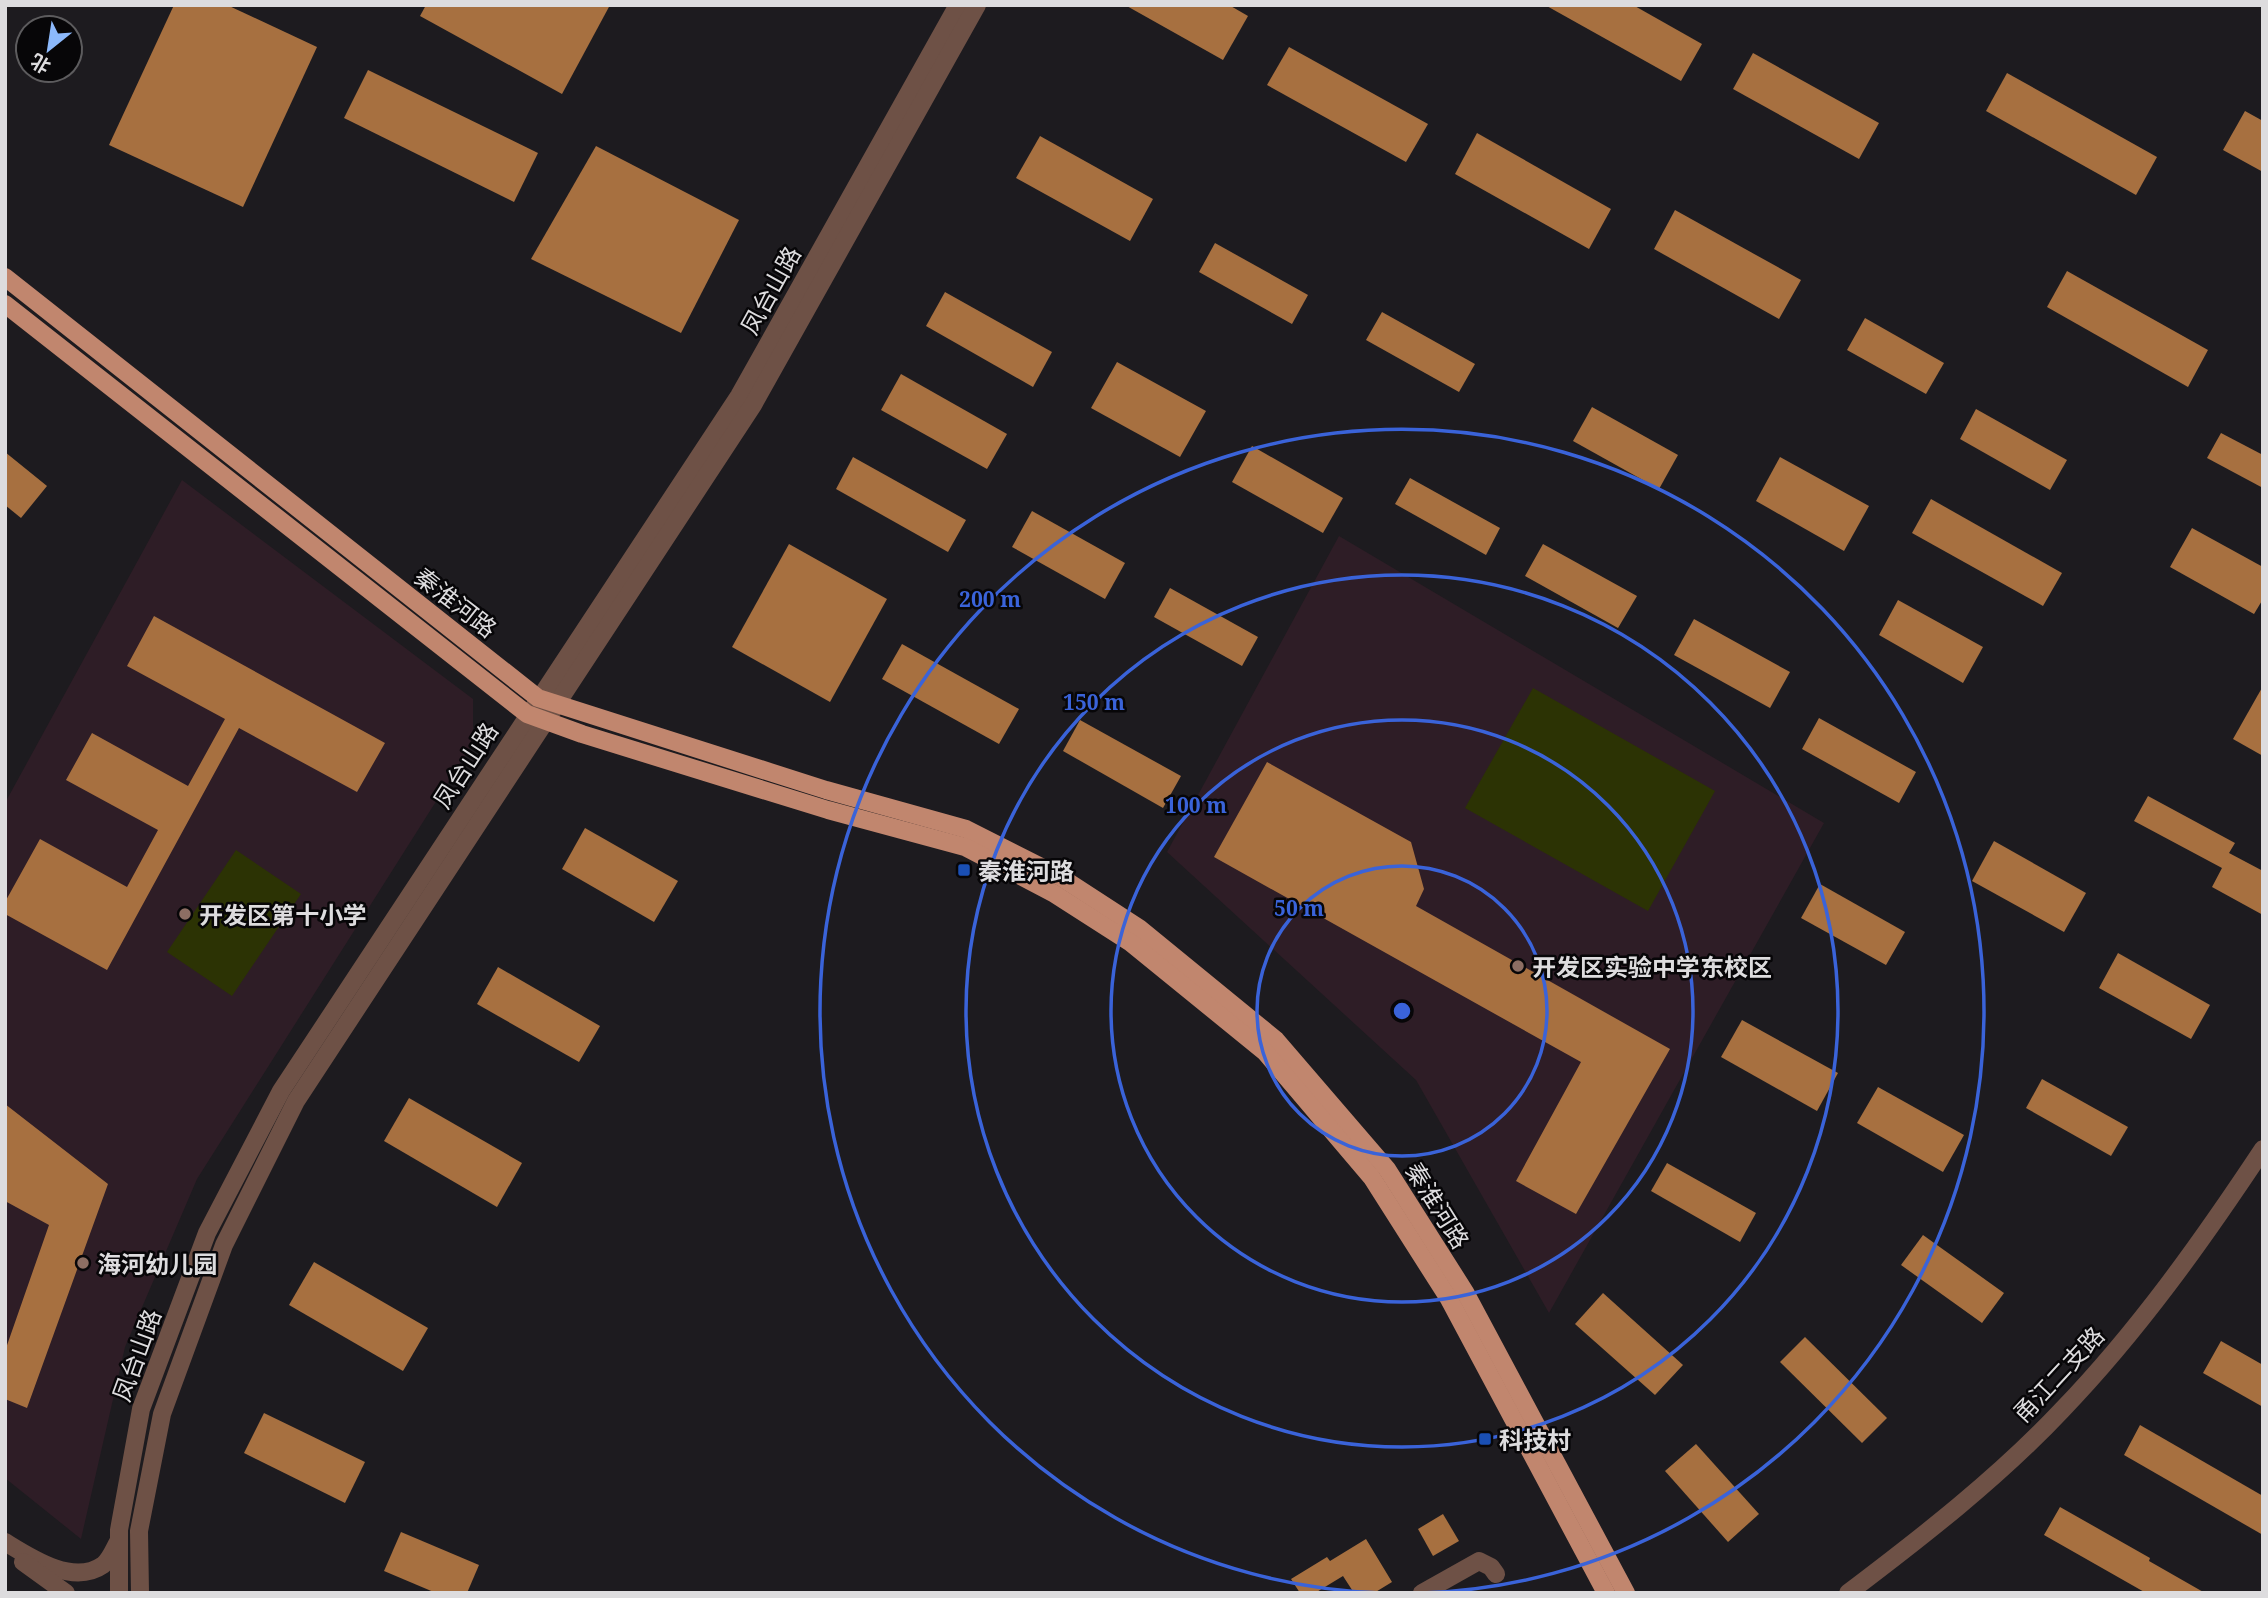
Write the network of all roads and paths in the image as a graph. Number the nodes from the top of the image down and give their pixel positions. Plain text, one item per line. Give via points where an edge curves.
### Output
1 (958, 5) edge
2 (976, 5) edge
3 (5, 278) edge
4 (5, 304) edge
5 (546, 701) junction
6 (535, 717) junction
7 (2263, 1149) edge
8 (5, 1542) edge
9 (118, 1542) junction
10 (5, 1548) edge
11 (1496, 1574) dead end
12 (66, 1593) edge
13 (119, 1593) edge
14 (140, 1593) edge
15 (1422, 1593) edge
16 (1606, 1593) edge
17 (1626, 1593) edge
18 (1848, 1593) edge

1 - 5 street, 凤台山路 via 739,396
2 - 5 street, 凤台山路 via 753,405
3 - 5 main road, 秦淮河路
4 - 6 main road, 秦淮河路
5 - 6 street, 凤台山路
5 - 17 main road, 秦淮河路 via 826,790 966,829 1059,876 1139,928 1276,1040 1387,1169 1465,1292
6 - 9 street, 凤台山路 via 281,1091 207,1233 141,1409
6 - 14 street, 凤台山路 via 296,1101 224,1245 162,1414 139,1531
6 - 16 main road, 秦淮河路 via 828,810 965,847 1054,893 1131,943 1265,1052 1372,1178 1449,1299
7 - 18 street, 甬江二支路 via 2188,1261 2063,1410 1930,1530
8 - 9 street via 63,1570 88,1572 105,1564
9 - 13 street, 凤台山路
10 - 12 street
11 - 15 street via 1479,1561

